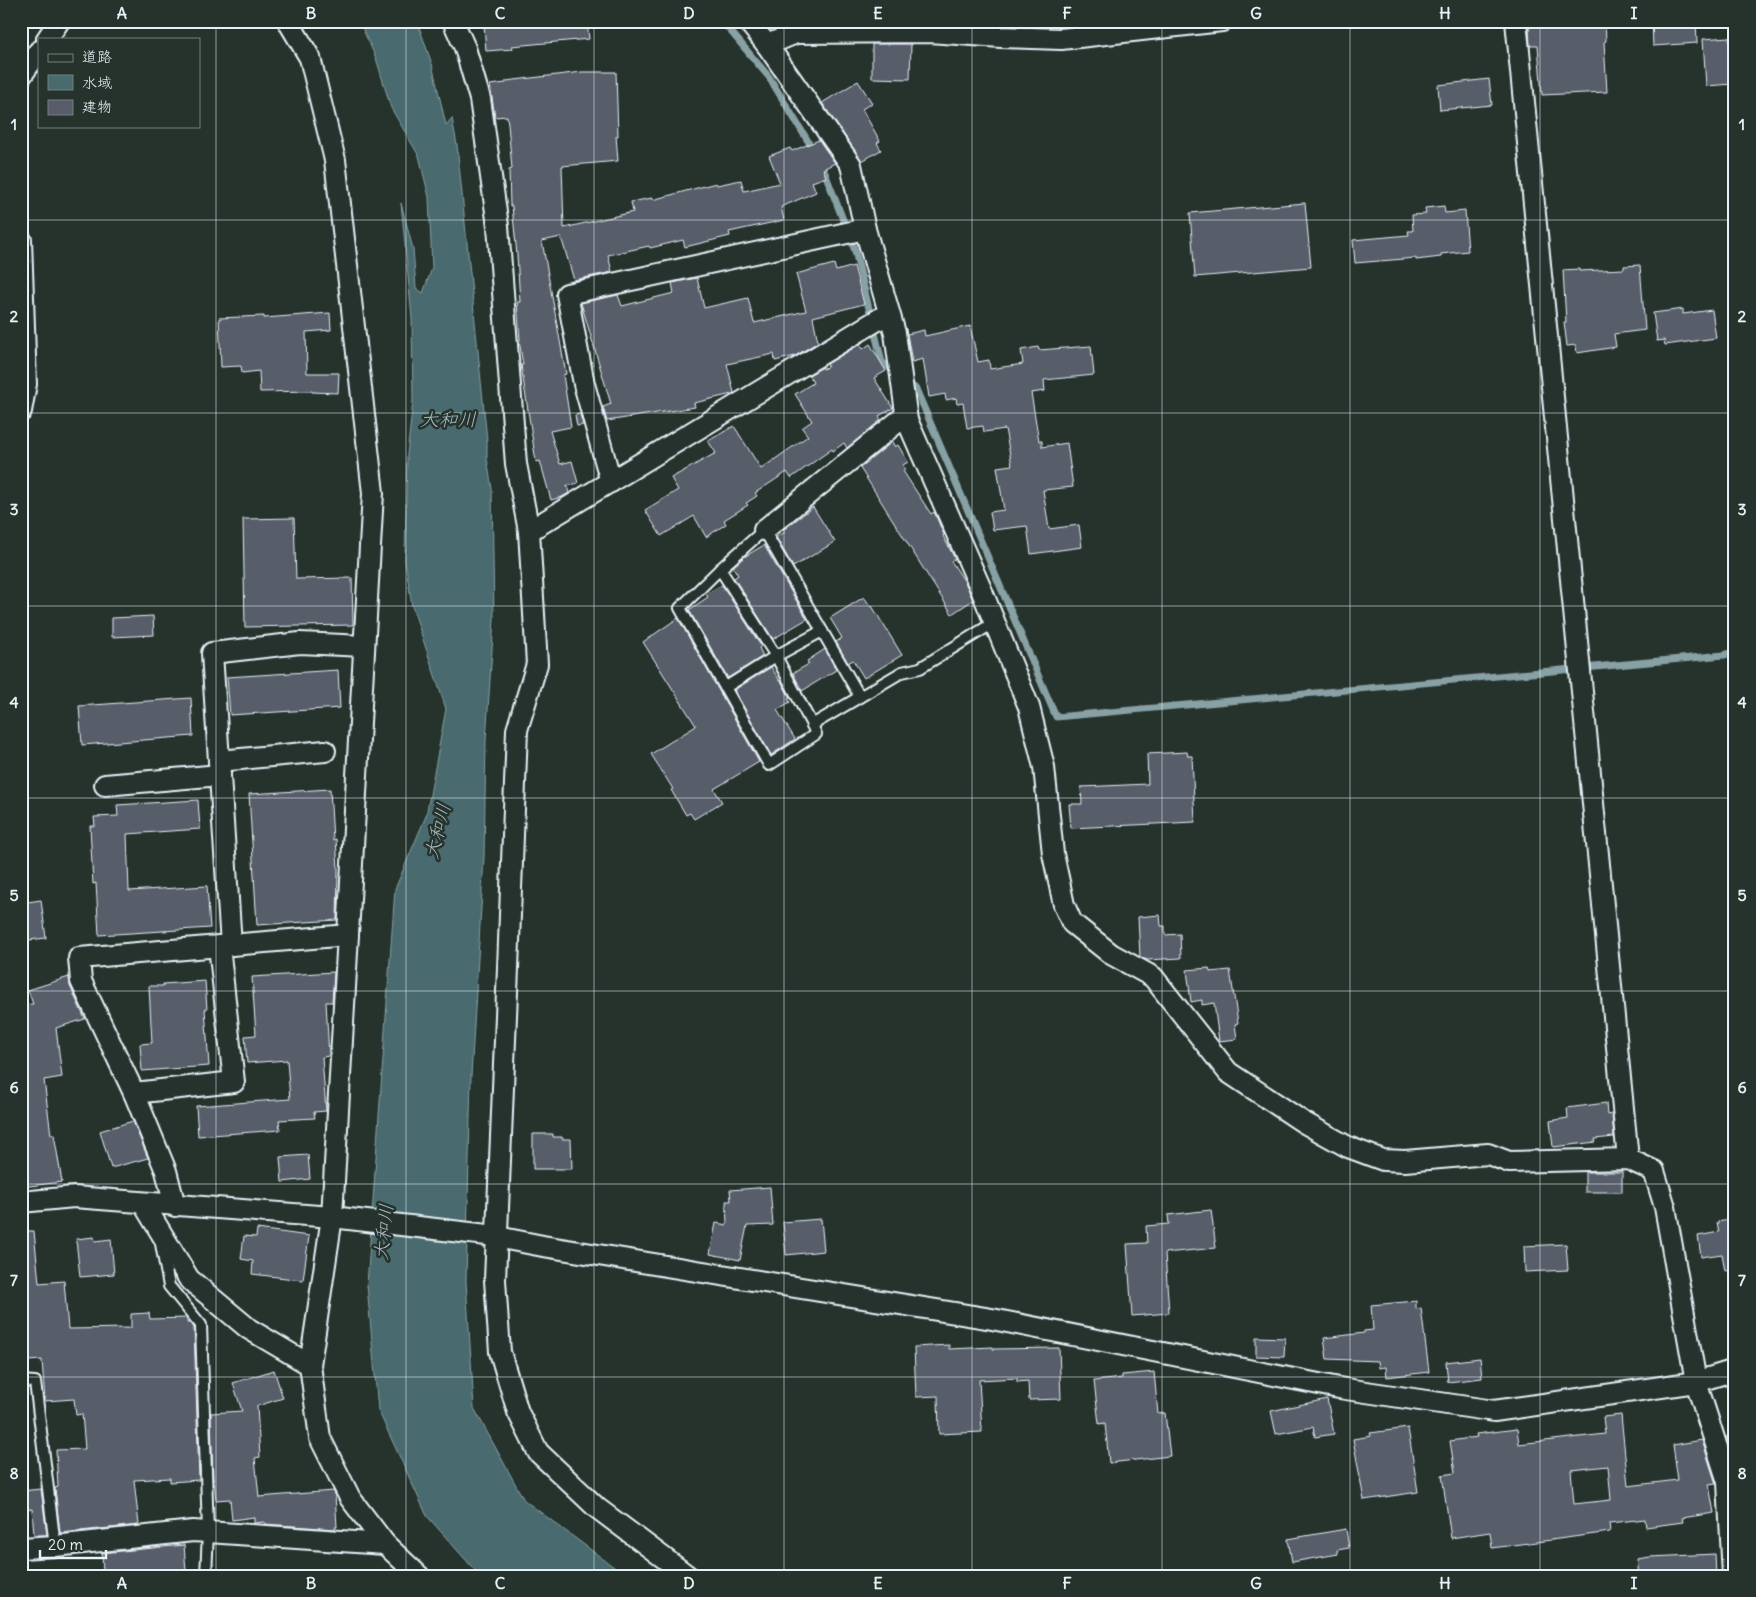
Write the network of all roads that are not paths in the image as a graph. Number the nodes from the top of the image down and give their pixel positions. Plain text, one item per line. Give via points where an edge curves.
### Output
1 (59, 21) edge
2 (288, 21) edge
3 (454, 21) edge
4 (748, 21) edge
5 (1222, 21) edge
6 (1516, 21) edge
7 (48, 38) edge
8 (767, 45) junction
9 (38, 52) edge
10 (21, 76) edge
11 (865, 229) junction
12 (21, 240) edge
13 (889, 312) junction
14 (21, 411) edge
15 (906, 415) junction
16 (611, 482) junction
17 (530, 530) junction
18 (764, 530) junction
19 (720, 569) junction
20 (995, 622) junction
21 (822, 631) junction
22 (364, 646) junction
23 (776, 656) junction
24 (726, 687) junction
25 (860, 697) junction
26 (812, 725) junction
27 (325, 750) dead end
28 (219, 768) junction
29 (105, 785) dead end
30 (348, 935) junction
31 (225, 945) junction
32 (134, 1093) junction
33 (1628, 1158) junction
34 (21, 1202) edge
35 (143, 1204) junction
36 (175, 1206) junction
37 (340, 1219) junction
38 (158, 1227) junction
39 (492, 1237) junction
40 (310, 1365) junction
41 (1735, 1370) edge
42 (21, 1381) edge
43 (1696, 1382) junction
44 (208, 1532) junction
45 (385, 1544) junction
46 (55, 1546) junction
47 (21, 1548) edge
48 (206, 1576) edge
49 (419, 1576) edge
50 (688, 1576) edge
51 (1733, 1576) edge

1 - 7 street
2 - 22 street via 310,58 335,160 373,492
3 - 17 street via 480,98 498,226 516,464
4 - 8 street
5 - 8 street via 1061,39 930,32 796,33
6 - 33 street
8 - 11 street via 851,165
9 - 10 street
11 - 13 street
11 - 16 street via 566,294 584,384
12 - 14 street via 26,384
13 - 15 street via 895,333
13 - 16 street
15 - 18 street
15 - 20 street
16 - 17 street
17 - 39 street via 537,664 517,730
18 - 19 lane
18 - 21 lane
19 - 23 lane
19 - 24 lane via 680,608
20 - 25 lane via 920,668 902,672
20 - 33 street via 1032,715 1044,767 1053,854 1064,905 1072,923 1111,954 1153,976 1228,1072 1303,1122 1348,1147 1383,1160 1488,1154 1509,1162
21 - 23 lane
21 - 25 lane
22 - 28 street via 300,643 212,652
22 - 30 street
23 - 24 lane
23 - 26 lane
24 - 26 lane via 769,765 816,734
25 - 26 lane
27 - 28 street
28 - 29 street
28 - 31 street
30 - 31 street
30 - 37 street
31 - 32 street via 234,1082
31 - 32 street via 79,958 81,981
32 - 36 street via 166,1171
33 - 43 street via 1654,1171 1665,1207
34 - 35 street via 74,1197
35 - 36 street
35 - 38 street
36 - 37 street
37 - 39 street
37 - 40 street
38 - 40 street via 189,1279 249,1329
38 - 44 lane via 169,1286 201,1326
39 - 43 street via 992,1320 1339,1388 1494,1411
39 - 50 street via 500,1352 518,1412 538,1452 597,1508
40 - 45 street via 320,1438 350,1498
41 - 43 street
42 - 46 lane via 35,1382
43 - 51 street via 1728,1482
44 - 45 street
44 - 46 street
44 - 48 lane
45 - 49 street
46 - 47 street

